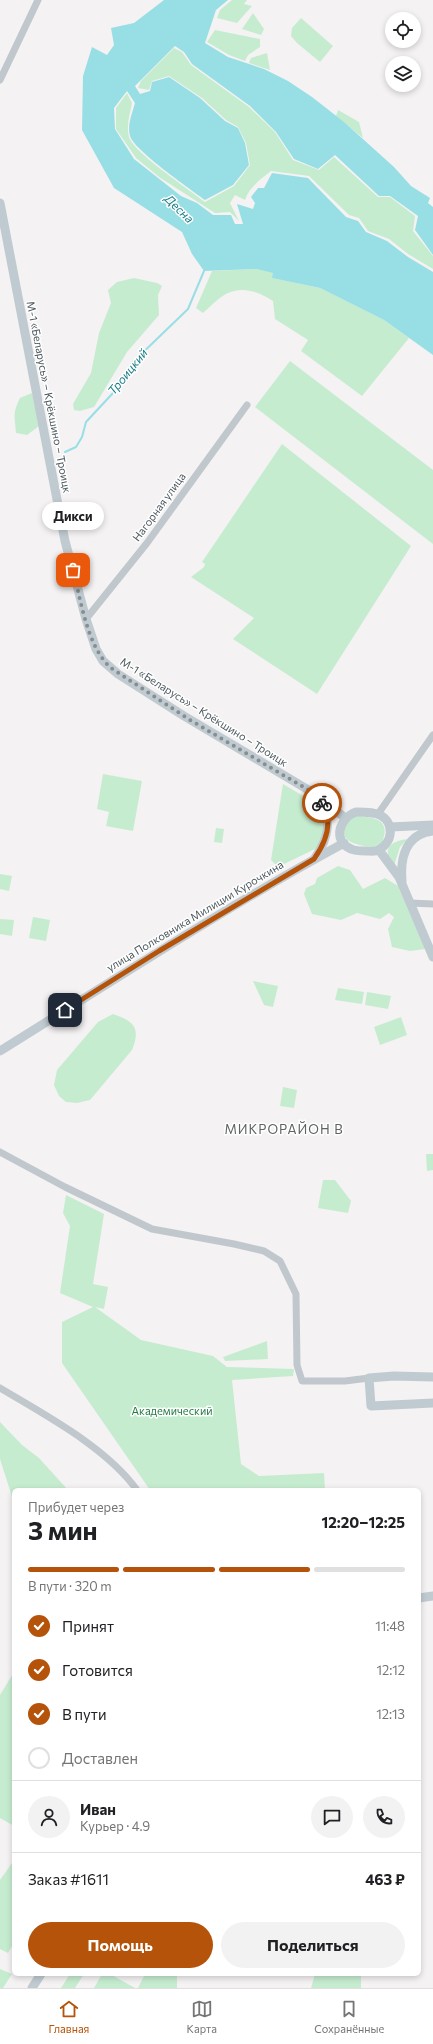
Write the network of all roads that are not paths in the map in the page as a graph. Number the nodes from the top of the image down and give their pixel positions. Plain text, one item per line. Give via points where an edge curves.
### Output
1 (38, 0) edge
2 (0, 80) edge
3 (0, 203) edge
4 (247, 405) dead end
5 (86, 619) junction
6 (433, 735) edge
7 (317, 795) junction
8 (378, 814) junction
9 (345, 818) junction
10 (433, 825) edge
11 (390, 827) junction
12 (433, 831) edge
13 (344, 844) junction
14 (379, 850) junction
15 (314, 859) junction
16 (403, 888) junction
17 (410, 903) junction
18 (433, 904) edge
19 (433, 957) edge
20 (0, 1051) edge
21 (0, 1152) edge
22 (433, 1377) edge
23 (369, 1378) junction
24 (0, 1388) edge
25 (433, 1403) edge
26 (136, 1488) edge
27 (433, 1596) edge
28 (421, 1598) edge
29 (40, 1976) edge
30 (32, 1988) edge

1 - 2 street
3 - 5 main road, М-1 «Беларусь» – Крёкшино – Троицк via 65,541
4 - 5 street, Нагорная улица via 147,542
5 - 7 main road, М-1 «Беларусь» – Крёкшино – Троицк via 96,649 103,661 114,671 190,720
6 - 8 street
7 - 9 main road, М-1 «Беларусь» – Крёкшино – Троицк
7 - 15 main road via 326,809 328,827 326,837
8 - 9 main road via 356,812
8 - 11 main road
9 - 13 main road via 340,824 339,834
10 - 11 main road
11 - 14 main road via 390,838
12 - 16 main road via 415,837 404,853 401,868
13 - 14 main road via 354,850
13 - 15 main road, улица Полковника Милиции Курочкина
14 - 16 main road via 399,877
15 - 20 main road, улица Полковника Милиции Курочкина via 159,951
16 - 17 main road
17 - 18 street
17 - 19 main road
21 - 23 street via 152,1229 264,1251 280,1261 296,1294 297,1365 302,1381
22 - 23 main road
23 - 25 main road via 371,1406
24 - 26 street via 67,1428 125,1473
27 - 28 main road
29 - 30 main road

